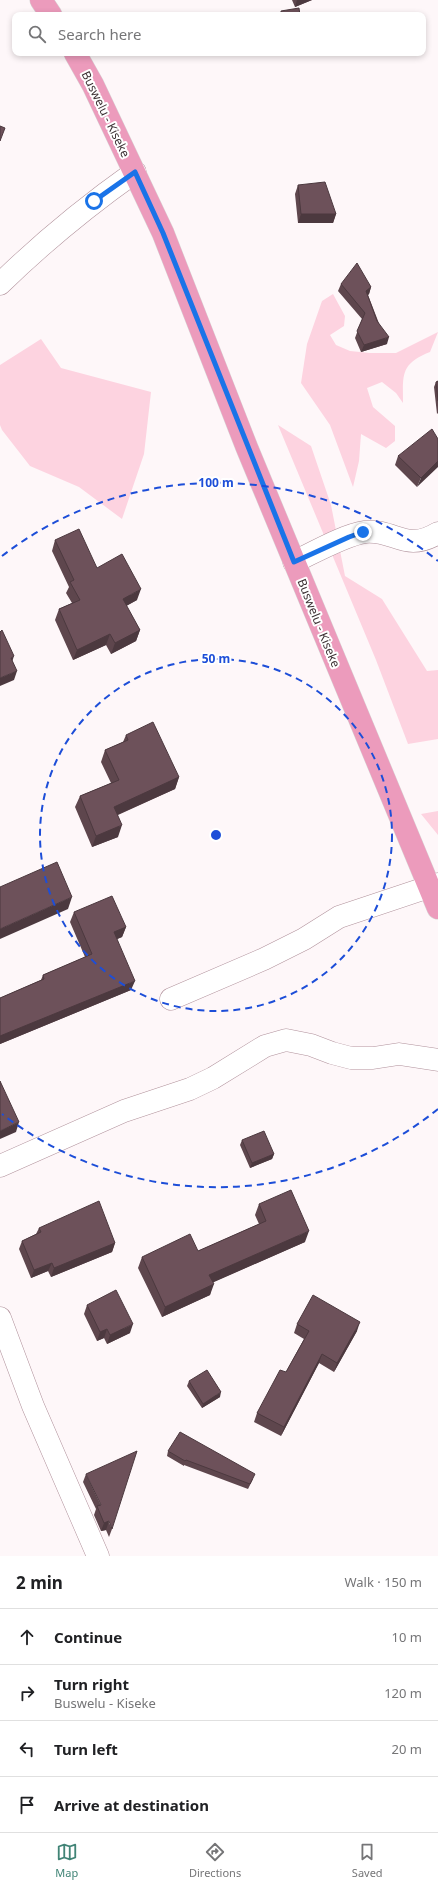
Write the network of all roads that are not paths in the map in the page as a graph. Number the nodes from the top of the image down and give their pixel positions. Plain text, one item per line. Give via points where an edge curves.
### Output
1 (41, 0) edge
2 (49, 12) edge
3 (77, 56) edge
4 (135, 172) junction
5 (0, 284) edge
6 (438, 533) edge
7 (294, 562) junction
8 (433, 886) edge
9 (438, 908) edge
10 (171, 999) dead end
11 (438, 1060) edge
12 (0, 1166) edge
13 (0, 1318) edge
14 (98, 1556) edge

1 - 2 main road
3 - 4 main road, Buswelu - Kiseke
4 - 5 street via 89,205
4 - 7 main road, Buswelu - Kiseke via 163,233
6 - 7 street via 416,542 403,541 374,532 363,532
7 - 8 main road, Buswelu - Kiseke
8 - 9 main road, Buswelu - Kiseke
8 - 10 street via 339,917 264,960
11 - 12 street via 399,1054 351,1058 286,1040 265,1046 190,1089 124,1111
13 - 14 street via 33,1406

